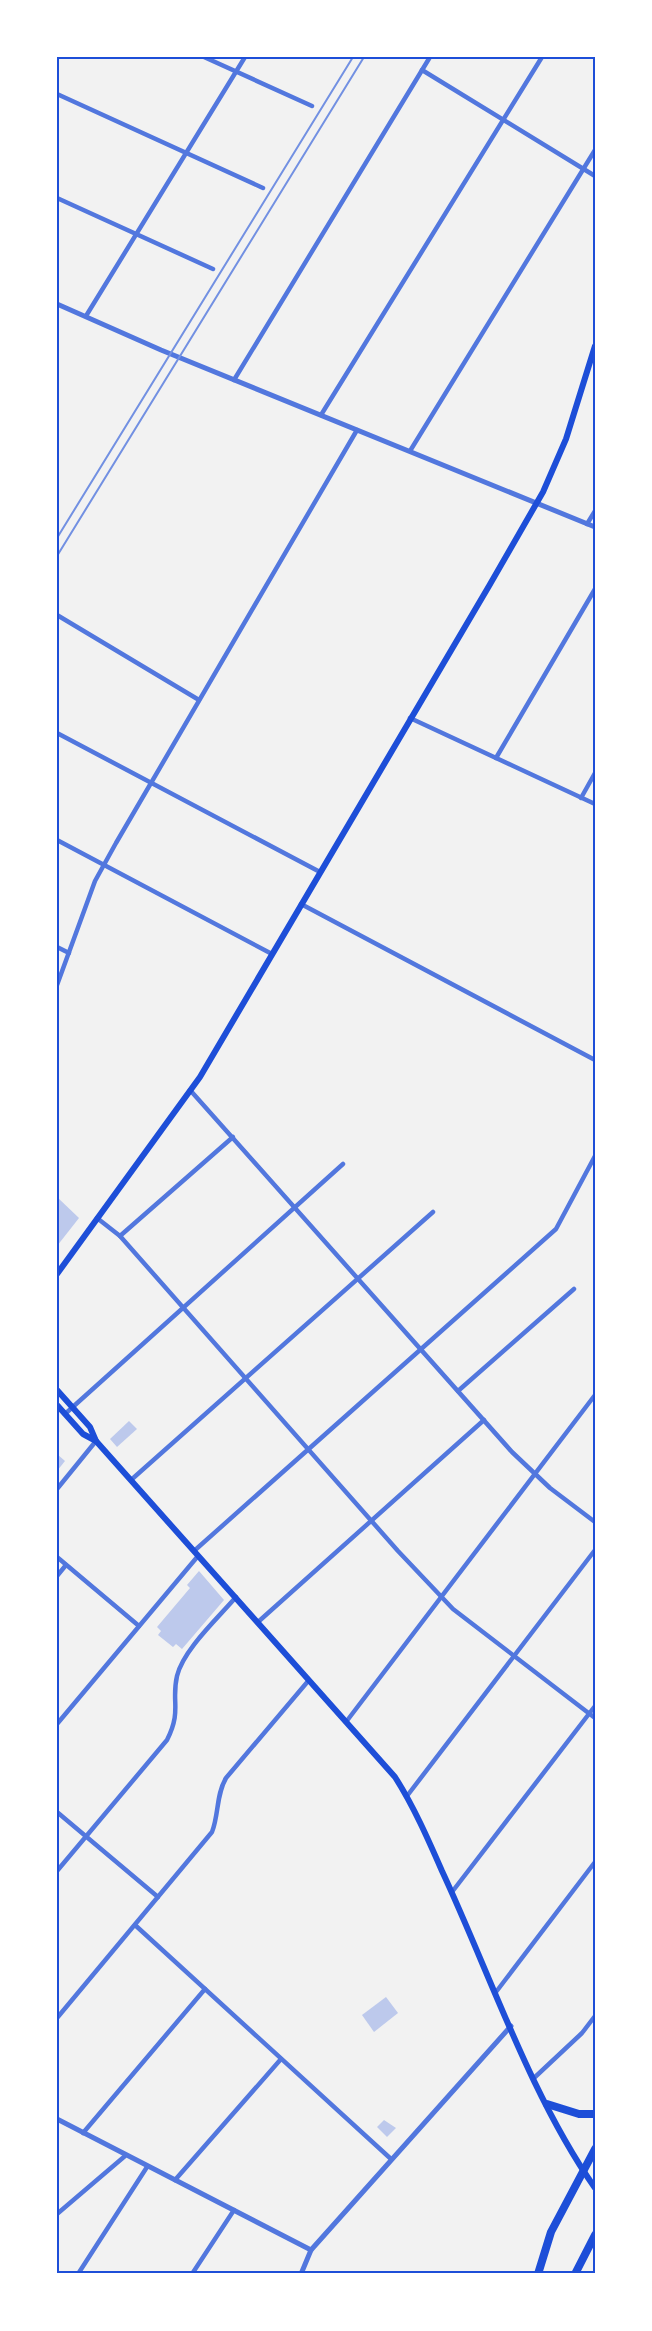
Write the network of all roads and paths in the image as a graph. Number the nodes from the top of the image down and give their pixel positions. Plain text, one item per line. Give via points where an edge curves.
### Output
1 (204, 57) edge
2 (245, 57) edge
3 (430, 57) edge
4 (542, 57) edge
5 (422, 70) junction
6 (236, 72) junction
7 (57, 94) edge
8 (312, 106) dead end
9 (503, 120) junction
10 (595, 150) edge
11 (186, 153) junction
12 (584, 169) junction
13 (595, 176) edge
14 (263, 188) dead end
15 (57, 198) edge
16 (136, 234) junction
17 (213, 269) dead end
18 (57, 304) edge
19 (86, 316) junction
20 (595, 346) edge
21 (234, 380) junction
22 (321, 415) junction
23 (357, 430) junction
24 (410, 451) junction
25 (535, 503) junction
26 (595, 511) edge
27 (587, 524) junction
28 (595, 527) edge
29 (595, 589) edge
30 (57, 615) edge
31 (199, 700) junction
32 (410, 718) junction
33 (57, 733) edge
34 (496, 758) junction
35 (595, 773) edge
36 (151, 783) junction
37 (581, 798) junction
38 (595, 804) edge
39 (57, 840) edge
40 (105, 865) junction
41 (320, 872) junction
42 (301, 904) junction
43 (57, 947) edge
44 (69, 953) junction
45 (272, 954) junction
46 (57, 985) edge
47 (595, 1060) edge
48 (190, 1090) junction
49 (233, 1137) junction
50 (595, 1155) edge
51 (342, 1164) dead end
52 (295, 1208) junction
53 (433, 1212) dead end
54 (97, 1218) junction
55 (120, 1236) junction
56 (57, 1274) edge
57 (358, 1278) junction
58 (574, 1289) dead end
59 (183, 1309) junction
60 (421, 1349) junction
61 (245, 1379) junction
62 (57, 1389) edge
63 (458, 1391) junction
64 (595, 1395) edge
65 (57, 1405) edge
66 (73, 1407) junction
67 (65, 1414) junction
68 (484, 1420) junction
69 (96, 1442) junction
70 (308, 1450) junction
71 (535, 1473) junction
72 (131, 1480) junction
73 (57, 1489) edge
74 (371, 1521) junction
75 (595, 1522) edge
76 (595, 1550) edge
77 (196, 1553) junction
78 (57, 1557) edge
79 (66, 1565) junction
80 (57, 1576) edge
81 (441, 1596) junction
82 (236, 1598) junction
83 (258, 1622) junction
84 (139, 1626) junction
85 (514, 1656) junction
86 (309, 1680) junction
87 (595, 1706) edge
88 (590, 1713) junction
89 (595, 1718) edge
90 (346, 1722) junction
91 (57, 1724) edge
92 (407, 1796) junction
93 (57, 1812) edge
94 (86, 1836) junction
95 (595, 1862) edge
96 (57, 1871) edge
97 (452, 1892) junction
98 (158, 1897) junction
99 (135, 1925) junction
100 (205, 1989) junction
101 (496, 1992) junction
102 (595, 2016) edge
103 (57, 2018) edge
104 (511, 2026) junction
105 (281, 2059) junction
106 (534, 2078) junction
107 (547, 2104) junction
108 (595, 2114) edge
109 (57, 2120) edge
110 (83, 2133) junction
111 (595, 2149) edge
112 (125, 2156) junction
113 (391, 2159) junction
114 (147, 2167) junction
115 (583, 2171) junction
116 (175, 2180) junction
117 (594, 2187) edge
118 (234, 2210) junction
119 (57, 2214) edge
120 (595, 2235) edge
121 (311, 2250) junction
122 (78, 2274) edge
123 (192, 2274) edge
124 (301, 2274) edge
125 (538, 2274) edge
126 (575, 2274) edge

1 - 6 street
2 - 6 street
3 - 5 street
4 - 9 street
5 - 9 street
5 - 21 street
6 - 8 street
6 - 11 street
7 - 11 street
9 - 12 street
9 - 22 street
10 - 12 street
11 - 14 street
11 - 16 street
12 - 13 street
12 - 24 street
15 - 16 street
16 - 17 street
16 - 19 street
18 - 19 street
19 - 21 street
20 - 25 main road via 566,439
21 - 22 street
22 - 23 street
23 - 24 street
23 - 31 street
24 - 25 street
25 - 27 street
25 - 32 main road
26 - 27 street
27 - 28 street
29 - 34 street
30 - 31 street
31 - 36 street
32 - 34 street
32 - 41 main road
33 - 36 street
34 - 37 street
35 - 37 street
36 - 40 street
36 - 41 street
37 - 38 street
39 - 40 street
40 - 44 street
40 - 45 street
41 - 42 main road
42 - 45 main road
42 - 47 street
43 - 44 street
44 - 46 street
45 - 48 main road
48 - 49 street
48 - 54 main road
49 - 52 street
49 - 55 street
50 - 60 street via 556,1228
51 - 52 street
52 - 57 street
52 - 59 street
53 - 57 street
54 - 55 street
54 - 56 main road
55 - 59 street
57 - 60 street
57 - 61 street
58 - 63 street
59 - 61 street
59 - 66 street
60 - 63 street
60 - 70 street
61 - 70 street
61 - 72 street
62 - 66 main road
63 - 68 street
64 - 71 street
65 - 67 main road
66 - 67 street
66 - 69 main road via 90,1427
67 - 69 main road
68 - 71 street
68 - 74 street
69 - 72 main road
69 - 73 street
70 - 74 street
70 - 77 street
71 - 75 street
71 - 81 street
72 - 77 main road
74 - 81 street
74 - 83 street
76 - 85 street
77 - 82 main road
77 - 84 street
78 - 79 street
79 - 80 street
79 - 84 street
81 - 85 street
81 - 90 street
82 - 83 main road
82 - 94 street via 182,1663 176,1683 177,1715 167,1740
83 - 86 main road
84 - 91 street
85 - 88 street
85 - 92 street
86 - 90 main road
86 - 98 street via 226,1778 219,1794 213,1832
87 - 88 street
88 - 89 street
88 - 97 street
90 - 92 main road
92 - 97 main road
93 - 94 street
94 - 96 street
94 - 98 street
95 - 101 street
97 - 101 main road
98 - 99 street
99 - 100 street
99 - 103 street
100 - 105 street
100 - 110 street
101 - 104 main road
102 - 106 street
104 - 106 main road
104 - 113 street
105 - 113 street
105 - 116 street
106 - 107 main road
107 - 108 highway via 579,2114
107 - 115 main road
109 - 110 street
110 - 112 street
111 - 115 highway
112 - 114 street
112 - 119 street
113 - 121 street
114 - 116 street
114 - 122 street
115 - 117 main road
115 - 125 highway via 548,2240
116 - 118 street
118 - 121 street
118 - 123 street
120 - 126 highway
121 - 124 street

